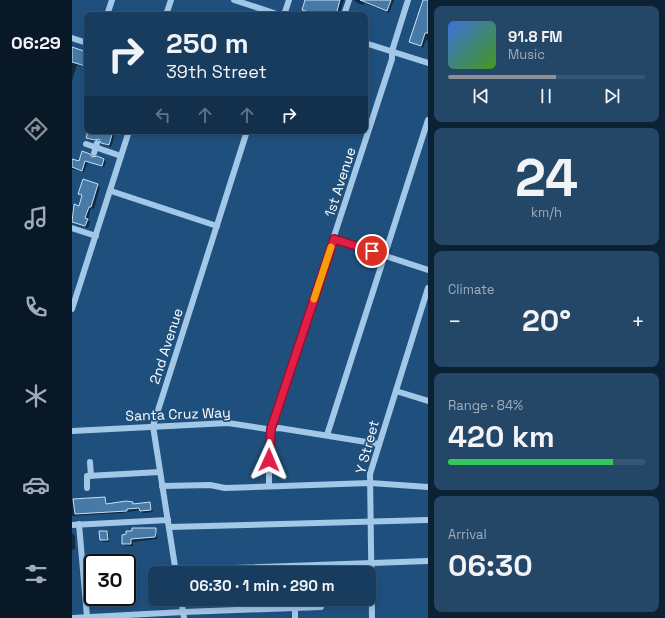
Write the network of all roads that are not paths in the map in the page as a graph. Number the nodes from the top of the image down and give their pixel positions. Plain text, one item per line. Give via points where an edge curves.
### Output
1 (112, 0) edge
2 (171, 0) edge
3 (234, 0) edge
4 (289, 0) edge
5 (348, 0) edge
6 (408, 0) edge
7 (108, 12) edge
8 (167, 12) edge
9 (271, 12) edge
10 (285, 12) edge
11 (345, 12) edge
12 (72, 38) edge
13 (84, 42) edge
14 (368, 43) edge
15 (392, 51) junction
16 (428, 63) edge
17 (428, 120) edge
18 (368, 133) edge
19 (128, 134) edge
20 (246, 134) edge
21 (368, 134) edge
22 (86, 144) dead end
23 (121, 156) junction
24 (111, 190) junction
25 (216, 226) junction
26 (72, 228) edge
27 (96, 236) junction
28 (334, 239) junction
29 (385, 255) junction
30 (428, 270) edge
31 (428, 288) edge
32 (72, 309) edge
33 (396, 390) junction
34 (428, 400) edge
35 (153, 426) junction
36 (271, 429) junction
37 (72, 431) edge
38 (327, 435) junction
39 (379, 444) junction
40 (90, 462) dead end
41 (160, 472) junction
42 (91, 476) junction
43 (370, 483) junction
44 (162, 486) junction
45 (269, 486) junction
46 (428, 487) edge
47 (87, 488) dead end
48 (168, 520) junction
49 (428, 520) edge
50 (370, 522) junction
51 (79, 524) junction
52 (72, 525) edge
53 (169, 527) junction
54 (428, 561) edge
55 (371, 563) junction
56 (175, 566) edge
57 (298, 566) edge
58 (321, 607) dead end
59 (295, 608) junction
60 (183, 615) edge
61 (87, 617) junction
62 (72, 618) edge
63 (295, 618) edge
64 (372, 618) edge

1 - 7 street
2 - 8 street
3 - 9 street
4 - 10 street
5 - 11 street
6 - 15 street, 1st Avenue
12 - 13 street
14 - 15 street
15 - 16 street
15 - 18 street, 1st Avenue via 392,59
17 - 29 street
19 - 23 street
20 - 25 street, 2nd Avenue
21 - 28 street, 1st Avenue
22 - 23 street
23 - 24 street
24 - 25 street
24 - 27 street
25 - 35 street, 2nd Avenue
26 - 27 street
27 - 32 street
28 - 29 street
28 - 36 street, 1st Avenue
29 - 30 street
29 - 38 street
31 - 33 street, Y Street
33 - 34 street
33 - 39 street, Y Street
35 - 36 street, Santa Cruz Way via 228,423
35 - 37 street, Santa Cruz Way
35 - 41 street, 2nd Avenue
36 - 38 street, Santa Cruz Way
36 - 45 street, 1st Avenue
38 - 39 street, Santa Cruz Way
39 - 43 street, Y Street via 372,464
40 - 42 street
41 - 42 street
41 - 44 street, 2nd Avenue
42 - 47 street via 86,476
43 - 45 street
43 - 46 street
43 - 50 street, Y Street
44 - 45 street
44 - 48 street, 2nd Avenue
48 - 51 street
48 - 53 street, 2nd Avenue
49 - 50 street
50 - 53 street
50 - 55 street, Y Street
51 - 52 street
51 - 61 street
53 - 56 street, 2nd Avenue
54 - 55 street
55 - 57 street
55 - 64 street, Y Street
58 - 59 street
59 - 60 street
59 - 63 street
60 - 61 street
61 - 62 street

